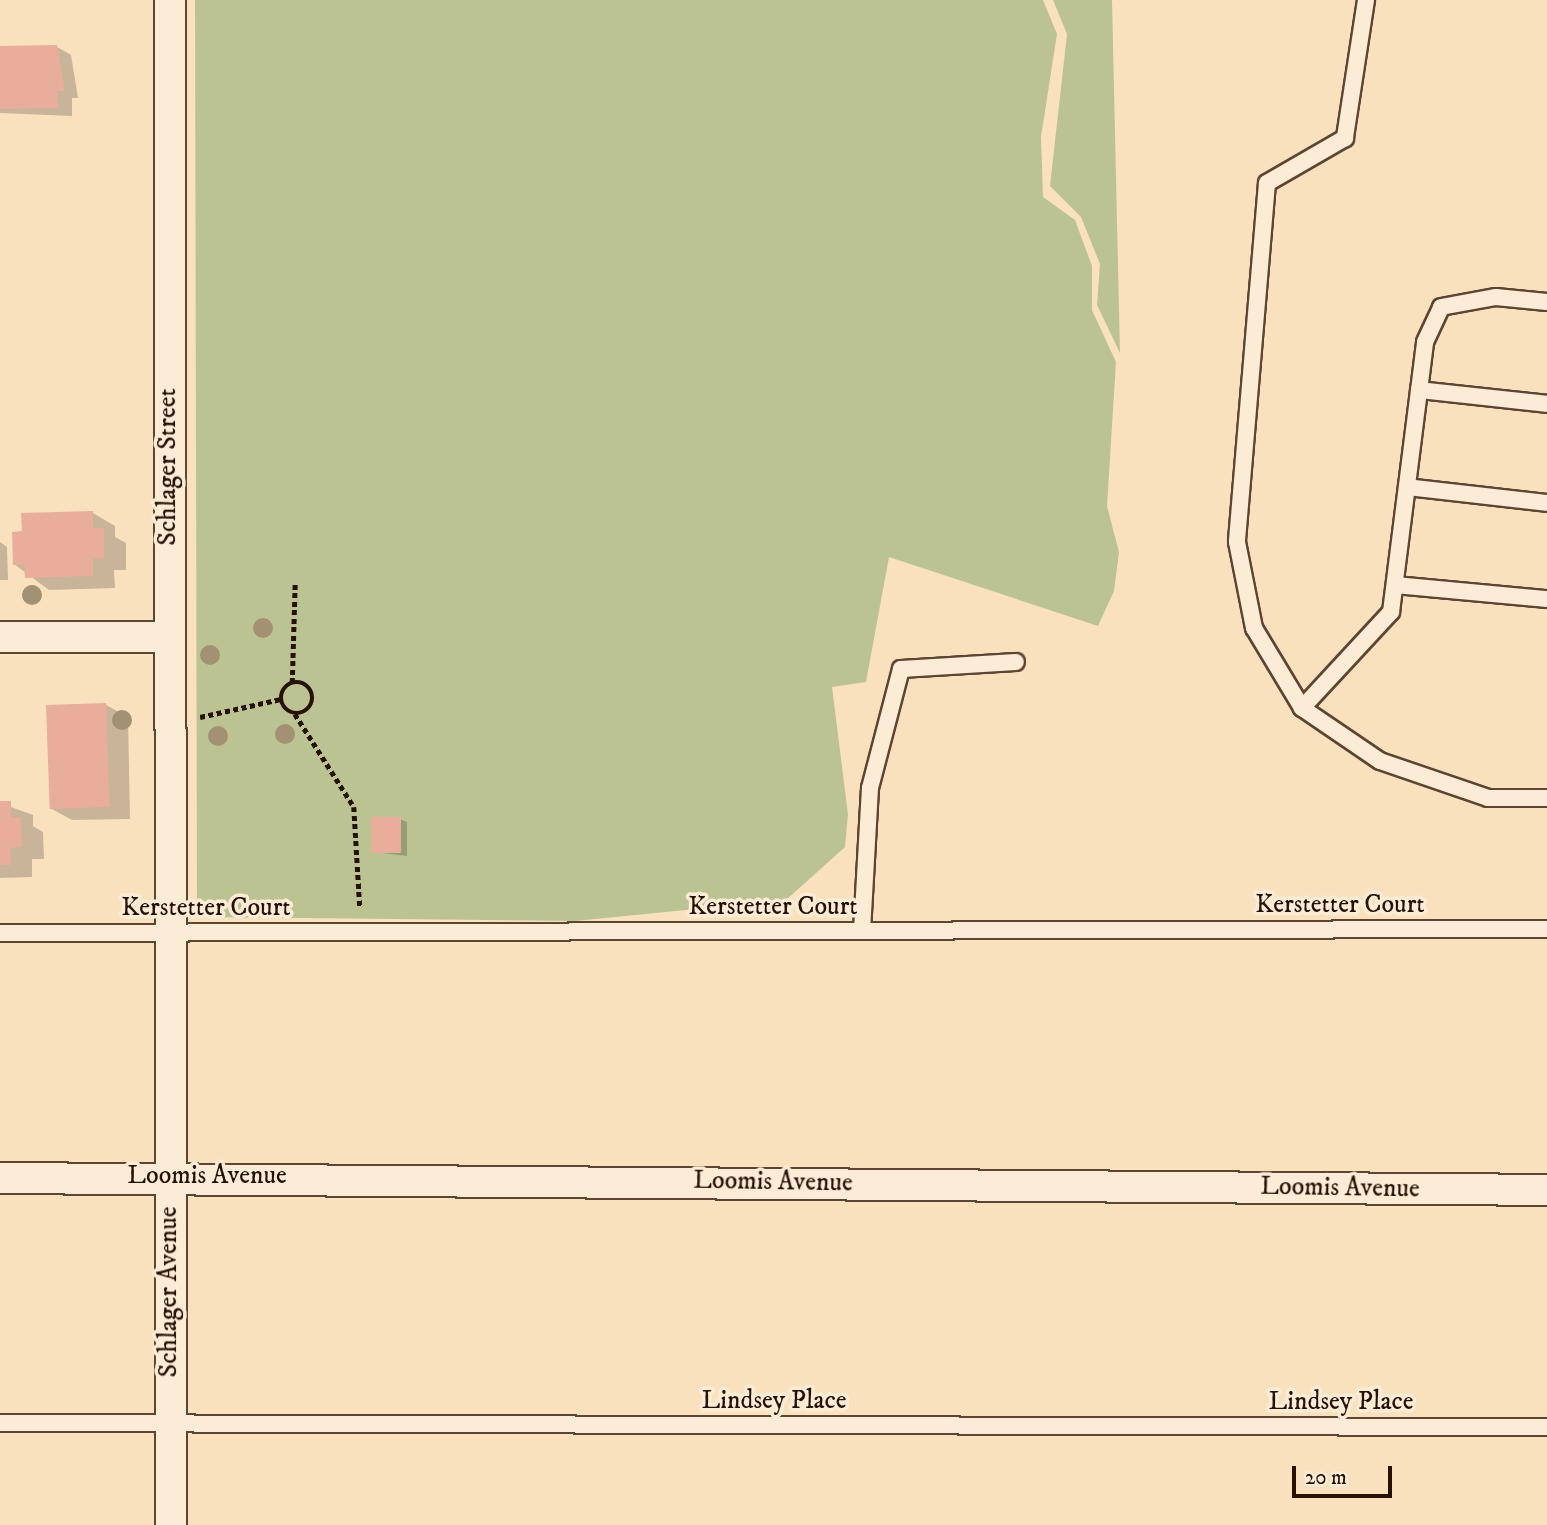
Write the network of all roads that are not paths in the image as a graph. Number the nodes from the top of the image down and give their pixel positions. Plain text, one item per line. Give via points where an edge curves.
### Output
1 (170, 0) edge
2 (1366, 0) edge
3 (1547, 302) edge
4 (1419, 390) junction
5 (1547, 404) edge
6 (1406, 487) junction
7 (1547, 503) edge
8 (1395, 585) junction
9 (1547, 599) edge
10 (0, 637) edge
11 (167, 637) junction
12 (1016, 662) dead end
13 (1302, 708) junction
14 (1547, 798) edge
15 (1547, 929) edge
16 (862, 931) junction
17 (0, 933) edge
18 (170, 933) junction
19 (170, 1175) junction
20 (0, 1178) edge
21 (1547, 1190) edge
22 (169, 1422) junction
23 (0, 1423) edge
24 (1547, 1427) edge
25 (171, 1525) edge

1 - 11 street, Schlager Street
2 - 13 lane via 1345,138 1267,183 1237,542 1254,628
3 - 4 lane via 1496,297 1441,307 1425,342
4 - 5 lane
4 - 6 lane
6 - 7 lane
6 - 8 lane
8 - 9 lane
8 - 13 lane via 1391,612
10 - 11 street
11 - 18 street, Schlager Street
12 - 16 lane via 901,669 870,788
13 - 14 lane via 1380,761 1488,798
15 - 16 lane, Kerstetter Court
16 - 18 lane, Kerstetter Court
17 - 18 lane, Kerstetter Court
18 - 19 street, Schlager Avenue
19 - 20 street, Loomis Avenue
19 - 21 street, Loomis Avenue
19 - 22 street, Schlager Avenue
22 - 23 lane, Lindsey Place
22 - 24 lane, Lindsey Place
22 - 25 street, Schlager Avenue

